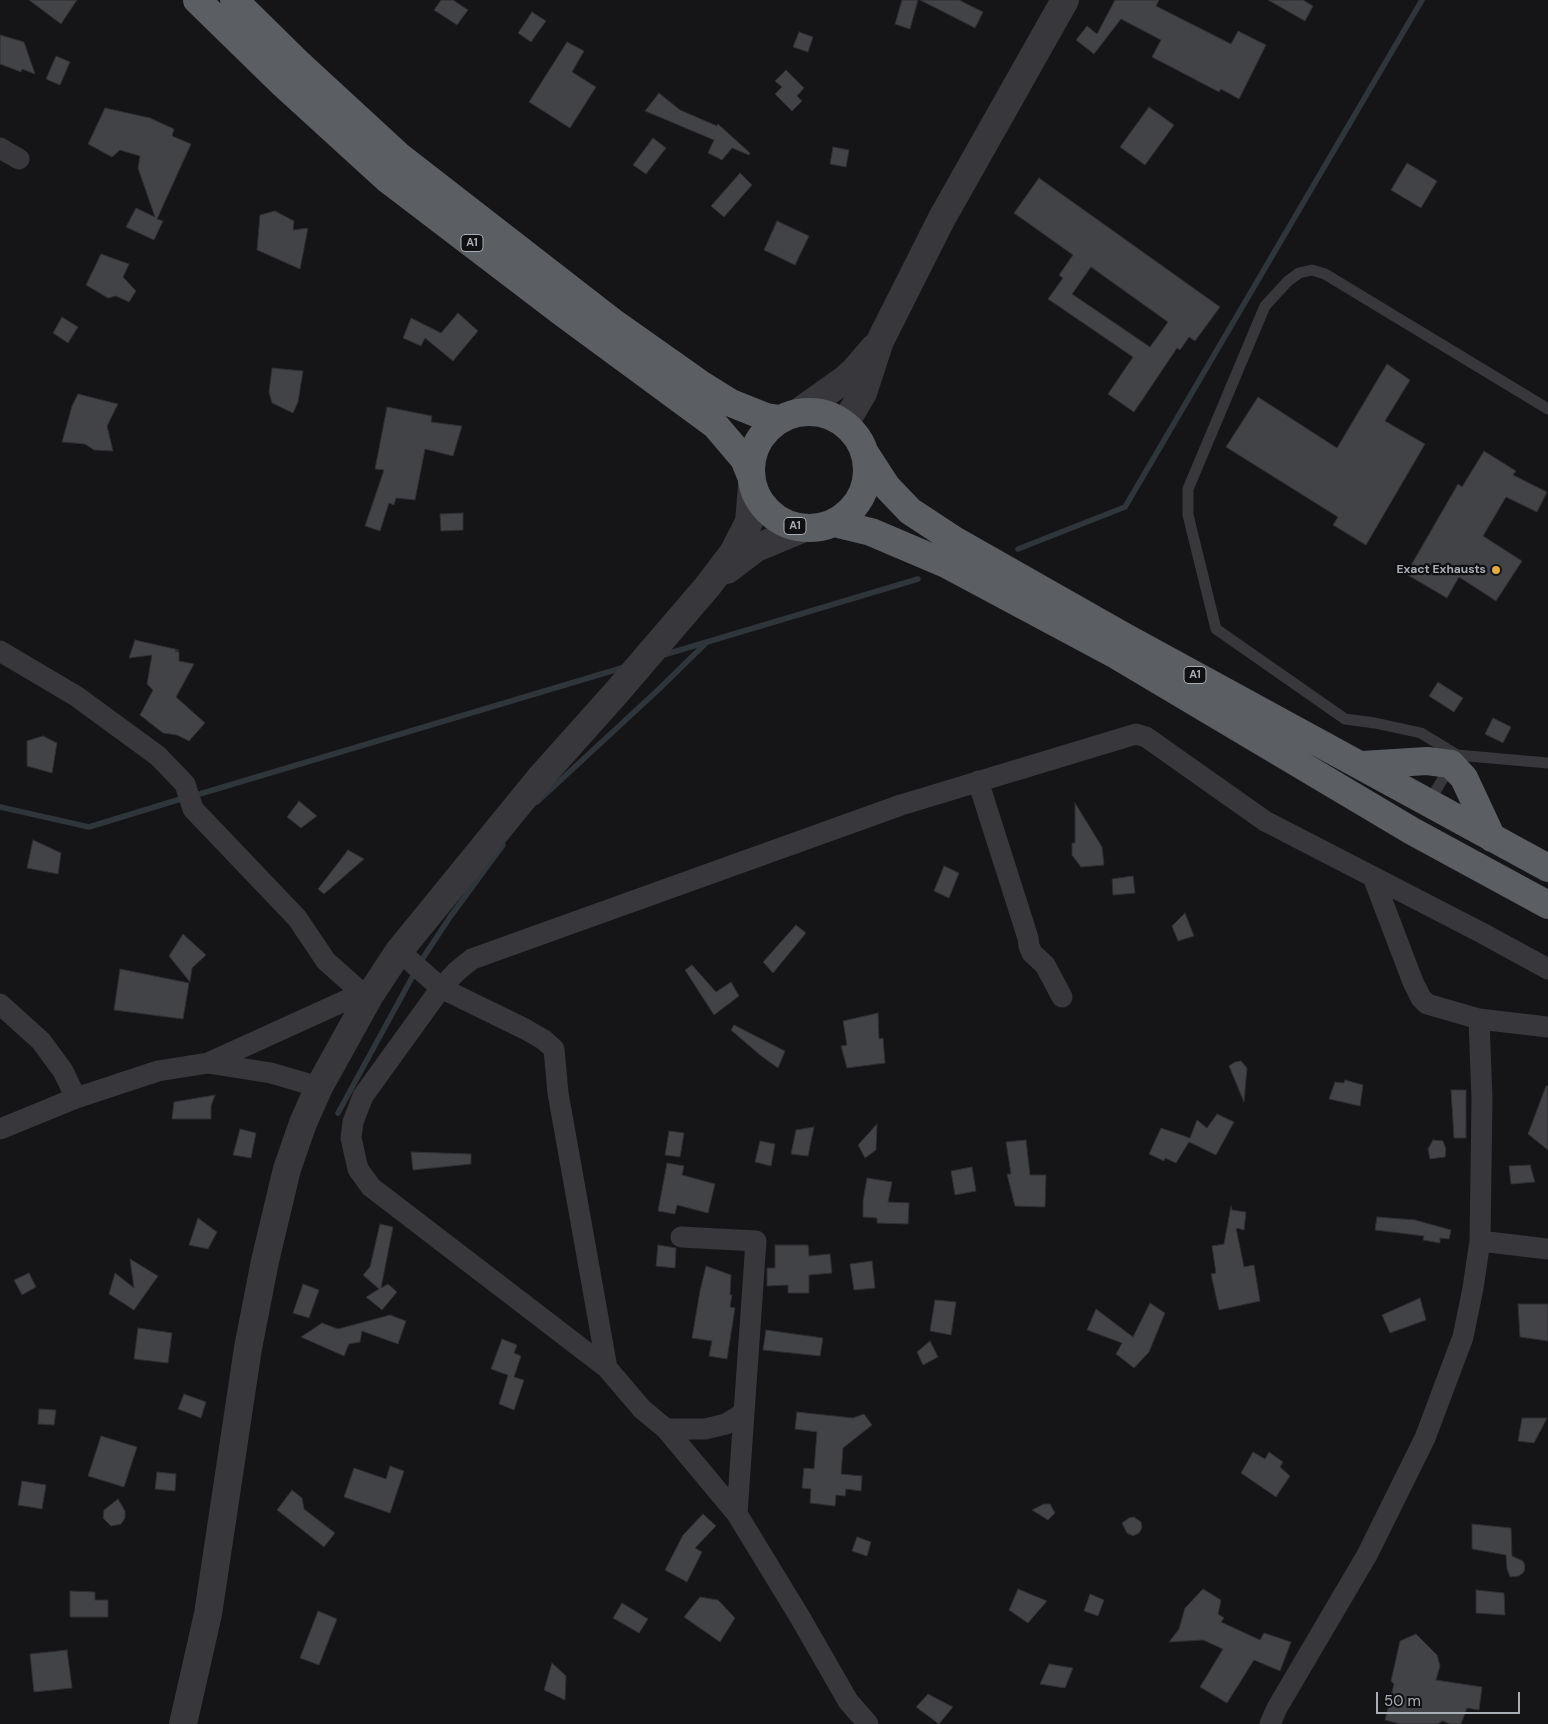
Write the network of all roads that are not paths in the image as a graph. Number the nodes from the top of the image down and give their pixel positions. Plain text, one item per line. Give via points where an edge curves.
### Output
1 (197, 0) edge
2 (234, 0) edge
3 (1065, 0) edge
4 (0, 148) edge
5 (19, 159) dead end
6 (880, 341) junction
7 (1548, 409) edge
8 (790, 416) junction
9 (845, 423) junction
10 (865, 453) junction
11 (752, 480) junction
12 (834, 523) junction
13 (804, 528) junction
14 (707, 587) junction
15 (0, 651) edge
16 (1454, 760) junction
17 (1548, 762) edge
18 (1362, 765) junction
19 (978, 781) junction
20 (1428, 802) junction
21 (1492, 838) junction
22 (1548, 868) edge
23 (1373, 877) junction
24 (1548, 905) edge
25 (399, 951) junction
26 (1548, 968) edge
27 (441, 988) junction
28 (366, 994) junction
29 (1062, 998) dead end
30 (0, 1004) edge
31 (1479, 1019) junction
32 (1548, 1027) edge
33 (208, 1063) junction
34 (319, 1087) junction
35 (76, 1098) junction
36 (0, 1129) edge
37 (681, 1237) dead end
38 (1480, 1241) junction
39 (1548, 1249) edge
40 (607, 1368) junction
41 (744, 1413) junction
42 (666, 1429) junction
43 (737, 1514) junction
44 (859, 1721) edge
45 (183, 1724) edge
46 (1270, 1724) edge

1 - 11 highway, A1 via 386,178 715,424 744,459
2 - 8 highway, A1 via 399,156 614,323 731,403 766,417
3 - 6 street via 942,218
4 - 5 street
6 - 8 street via 849,375 822,397
6 - 9 street via 863,393
7 - 16 lane via 1325,274 1312,270 1288,281 1266,306 1188,489 1188,515 1216,629 1345,719 1421,733
8 - 9 highway, A1 via 823,413
8 - 11 highway via 767,430 757,444 752,459
9 - 10 highway, A1
10 - 12 highway, A1 via 867,473 862,493 846,515
10 - 18 highway, A1 via 887,487 910,511 954,540
11 - 13 highway, A1 via 760,501 771,515 787,524
11 - 14 street via 748,522 733,553
12 - 13 highway, A1 via 820,528
12 - 24 highway, A1 via 871,532 944,563 1116,655 1412,831
13 - 14 street via 756,548
14 - 25 street via 540,778
15 - 28 street via 76,696 158,756 185,784 193,809 297,918 326,961
16 - 17 lane
16 - 18 highway
16 - 20 lane
16 - 21 highway
18 - 20 highway, A1
19 - 23 street via 1136,734 1146,737 1265,821
19 - 27 street via 901,805 472,959
19 - 29 street via 1028,946 1044,965
20 - 21 highway, A1
21 - 22 highway, A1
23 - 26 street
23 - 31 street via 1421,998 1427,1004
25 - 27 street
25 - 28 street
27 - 40 street via 544,1040 554,1049 560,1102
27 - 40 street via 363,1096 350,1138 358,1169 371,1187
28 - 33 street
28 - 34 street
30 - 35 street via 41,1041 63,1071
31 - 32 street
31 - 38 street via 1482,1099
33 - 34 street via 271,1073
33 - 35 street via 158,1071
34 - 45 street via 287,1168 265,1261 248,1348 208,1614
35 - 36 street
37 - 41 street via 756,1241
38 - 39 street
38 - 46 street via 1463,1337 1425,1438 1367,1555
40 - 42 street via 642,1409
41 - 42 street via 726,1424 705,1429
41 - 43 street
42 - 43 street
43 - 44 street

